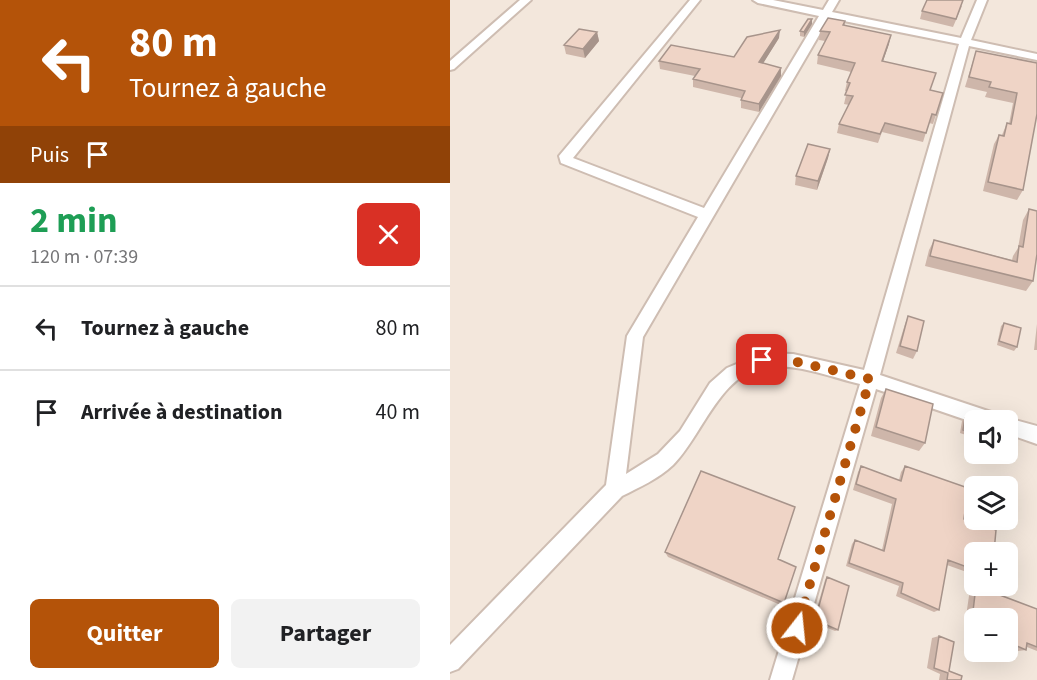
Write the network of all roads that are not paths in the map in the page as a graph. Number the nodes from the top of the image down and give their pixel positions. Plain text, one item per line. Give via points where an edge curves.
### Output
1 (526, 0) edge
2 (694, 0) edge
3 (758, 0) edge
4 (834, 0) edge
5 (982, 0) edge
6 (826, 15) junction
7 (965, 42) junction
8 (1037, 57) edge
9 (450, 67) edge
10 (705, 214) junction
11 (870, 379) junction
12 (964, 411) edge
13 (1018, 429) edge
14 (1037, 435) edge
15 (615, 489) junction
16 (450, 661) edge
17 (781, 680) edge

1 - 9 street
2 - 10 street via 566,160
3 - 6 street
4 - 6 street
5 - 7 street
6 - 7 street
6 - 10 street
7 - 8 street
7 - 11 street
10 - 15 street via 635,336
11 - 12 street
11 - 15 street via 793,361 762,360 733,373 716,389 686,437 665,460
11 - 17 street
13 - 14 street
15 - 16 street

